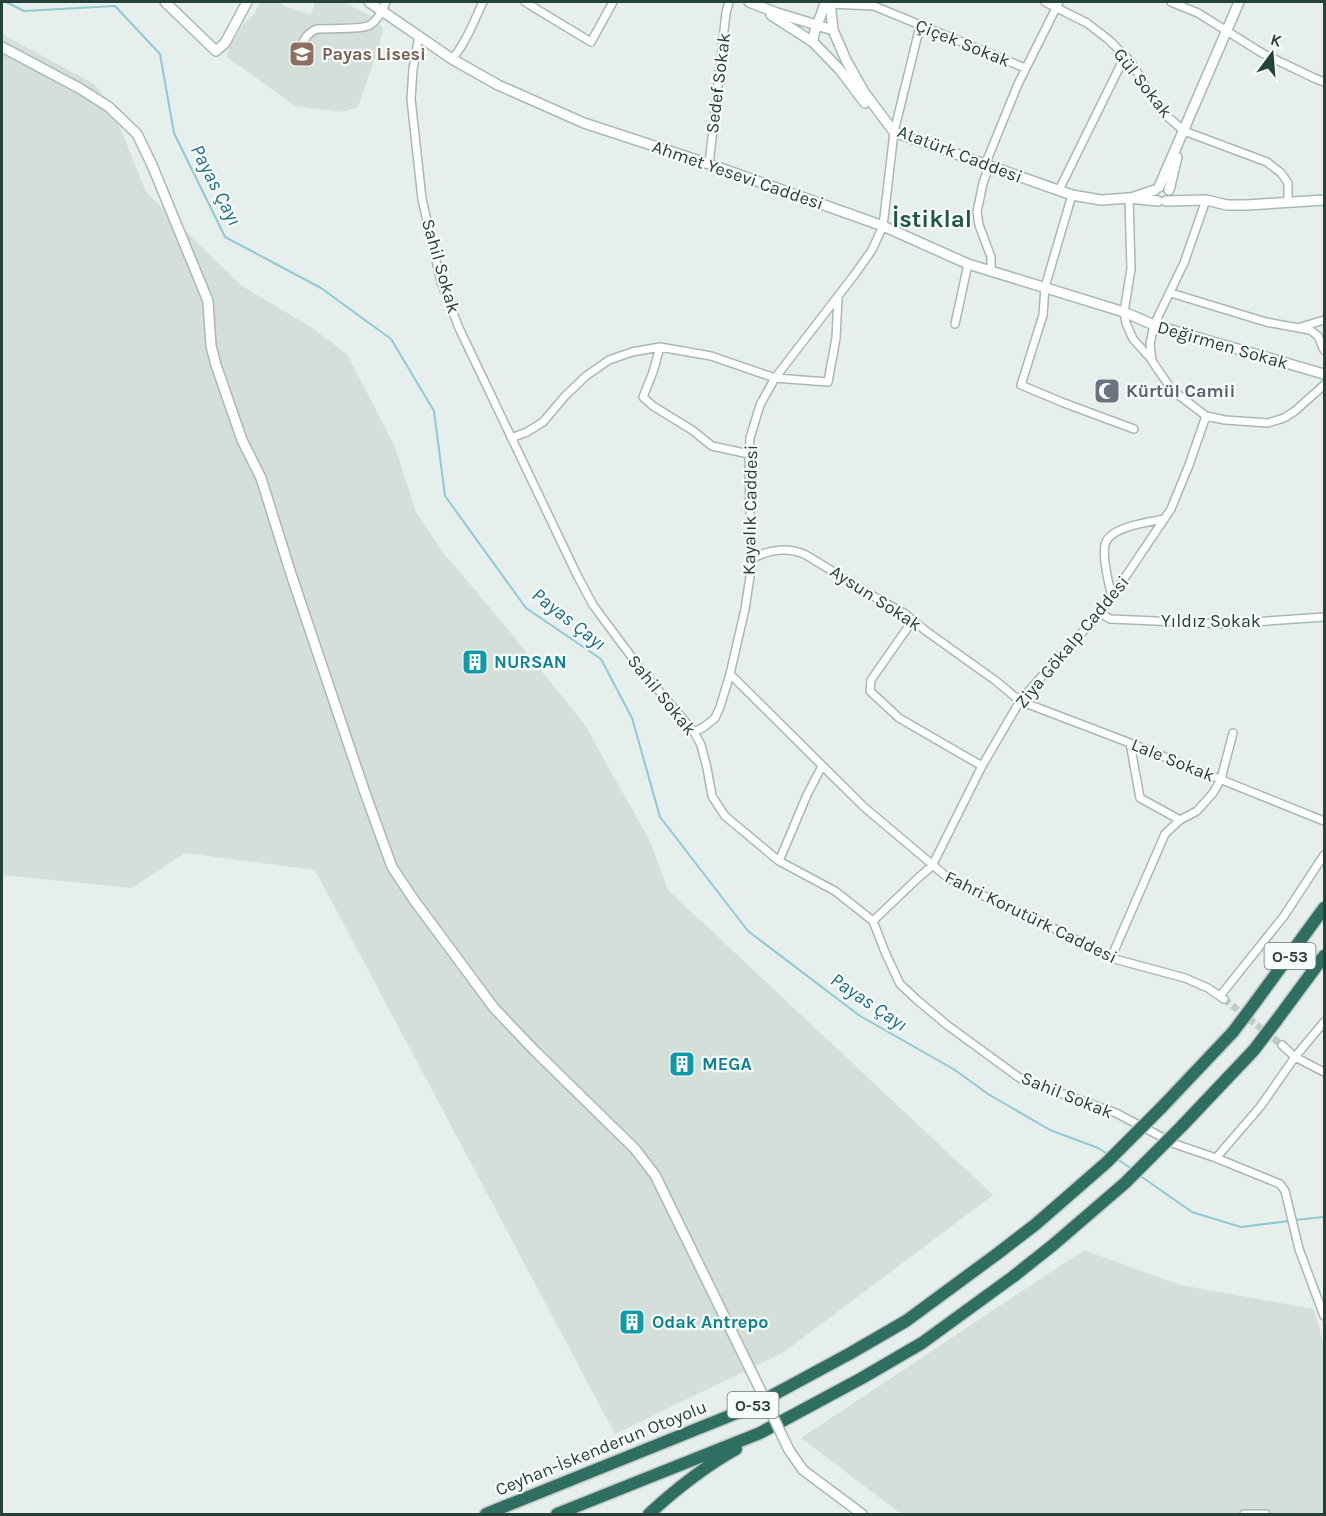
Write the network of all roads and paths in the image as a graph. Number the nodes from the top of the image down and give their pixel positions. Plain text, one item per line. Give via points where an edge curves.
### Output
1 (165, 2) edge
2 (247, 2) edge
3 (369, 2) edge
4 (483, 2) edge
5 (525, 2) edge
6 (613, 2) edge
7 (729, 2) edge
8 (747, 2) edge
9 (828, 2) edge
10 (1045, 2) edge
11 (1171, 2) edge
12 (1239, 2) edge
13 (875, 4) edge
14 (1058, 4) edge
15 (384, 6) edge
16 (817, 25) junction
17 (920, 26) junction
18 (1227, 30) junction
19 (835, 34) junction
20 (418, 36) junction
21 (813, 42) junction
22 (2, 47) edge
23 (820, 50) junction
24 (298, 52) dead end
25 (1125, 56) junction
26 (452, 59) junction
27 (1025, 68) junction
28 (1324, 82) edge
29 (1184, 131) junction
30 (894, 132) junction
31 (709, 164) junction
32 (987, 165) junction
33 (1059, 190) junction
34 (1163, 194) junction
35 (1072, 195) junction
36 (1129, 198) junction
37 (1206, 200) junction
38 (1324, 200) edge
39 (1288, 202) junction
40 (883, 226) junction
41 (968, 264) junction
42 (992, 272) junction
43 (1045, 286) junction
44 (1171, 293) junction
45 (838, 297) junction
46 (1124, 312) junction
47 (1324, 320) edge
48 (955, 324) dead end
49 (1154, 326) junction
50 (1300, 327) junction
51 (660, 347) junction
52 (1324, 350) edge
53 (1152, 361) junction
54 (1324, 374) edge
55 (775, 378) junction
56 (1324, 385) edge
57 (1206, 416) junction
58 (1134, 429) dead end
59 (511, 438) junction
60 (749, 454) junction
61 (1164, 519) junction
62 (751, 561) junction
63 (1112, 597) junction
64 (1100, 613) junction
65 (1324, 617) edge
66 (913, 620) junction
67 (730, 674) junction
68 (1020, 701) junction
69 (694, 732) junction
70 (1233, 733) dead end
71 (1130, 743) junction
72 (822, 766) junction
73 (982, 766) junction
74 (1221, 779) junction
75 (1180, 820) junction
76 (1324, 821) edge
77 (1324, 855) edge
78 (779, 861) junction
79 (932, 866) junction
80 (1324, 908) edge
81 (873, 921) junction
82 (1324, 956) edge
83 (1111, 958) junction
84 (1324, 1022) edge
85 (1282, 1045) tunnel mouth
86 (1295, 1057) junction
87 (1324, 1072) edge
88 (1216, 1158) junction
89 (1324, 1316) edge
90 (862, 1378) junction
91 (518, 1501) junction
92 (476, 1515) edge
93 (486, 1515) edge
94 (557, 1515) edge
95 (649, 1515) edge
96 (862, 1515) edge
97 (1244, 1515) edge
98 (1266, 1515) edge

1 - 2 street via 216,51 225,43
3 - 15 street, Ahmet Yesevi Caddesi
4 - 26 street
5 - 6 street via 591,42
7 - 31 street, Sedef Sokak
8 - 16 street
8 - 21 street
9 - 13 street, Çiçek Sokak
9 - 16 street
9 - 19 street, Atatürk Caddesi
10 - 14 street, Gül Sokak
11 - 18 street
12 - 18 street
13 - 17 street, Çiçek Sokak
14 - 25 street, Gül Sokak via 1110,40
14 - 27 street
15 - 20 street, Ahmet Yesevi Caddesi
15 - 24 street via 367,27 310,31
16 - 19 street
16 - 21 street
17 - 27 street, Çiçek Sokak
17 - 30 street, Kayalık Caddesi
18 - 28 street via 1262,53
18 - 29 street
19 - 23 street via 831,52
19 - 30 street, Atatürk Caddesi via 864,92
20 - 26 street, Ahmet Yesevi Caddesi
20 - 59 street, Sahil Sokak via 411,99 422,199 441,282
21 - 23 street
22 - 96 street, bridge via 109,107 137,134 152,165 208,301 216,365 242,440 261,478 392,867 494,1008 635,1149 655,1175 789,1450 803,1470
23 - 30 street
25 - 29 street, Gül Sokak via 1160,110
25 - 33 street
26 - 31 street, Ahmet Yesevi Caddesi via 498,85 584,123
27 - 32 street
29 - 34 street
29 - 39 street, Gül Sokak via 1267,162 1288,183
30 - 32 street, Atatürk Caddesi
30 - 40 street, Kayalık Caddesi
31 - 40 street, Ahmet Yesevi Caddesi
32 - 33 street, Atatürk Caddesi
32 - 42 street via 977,212
33 - 35 street, Atatürk Caddesi
34 - 36 street, Atatürk Caddesi
34 - 37 street, Atatürk Caddesi
35 - 36 street, Atatürk Caddesi via 1101,200
35 - 43 street
36 - 46 street via 1131,269
37 - 39 street via 1227,205
37 - 44 street
38 - 39 street
40 - 41 street, Ahmet Yesevi Caddesi
40 - 45 street, Kayalık Caddesi via 872,249
41 - 42 street, Ahmet Yesevi Caddesi
41 - 48 street
42 - 43 street, Ahmet Yesevi Caddesi
43 - 46 street, Ahmet Yesevi Caddesi
43 - 58 street via 1043,315 1022,385
44 - 49 street
44 - 50 street via 1266,322
45 - 55 street, Kayalık Caddesi
45 - 55 street via 828,382
46 - 49 street, Değirmen Sokak
46 - 53 street via 1133,339
47 - 50 street
49 - 53 street
49 - 54 street, Değirmen Sokak
50 - 52 street via 1318,336
51 - 55 street via 711,356
51 - 59 street via 609,360 586,376 543,422
51 - 60 street via 643,397 712,446
53 - 57 street via 1172,390
55 - 60 street, Kayalık Caddesi via 760,405
56 - 57 street via 1295,411 1268,423
57 - 61 street, Ziya Gökalp Caddesi via 1183,481
59 - 69 street, Sahil Sokak via 593,605
60 - 62 street, Kayalık Caddesi
61 - 63 street, Ziya Gökalp Caddesi
61 - 63 street via 1122,529 1109,537 1105,544
62 - 66 street, Aysun Sokak via 765,553 794,550
62 - 67 street, Kayalık Caddesi
63 - 64 street, Ziya Gökalp Caddesi
64 - 65 street, Yıldız Sokak via 1110,619 1225,624
64 - 68 street, Ziya Gökalp Caddesi
66 - 68 street, Aysun Sokak
66 - 73 street via 871,680 870,691 899,718
67 - 69 street, Kayalık Caddesi via 715,718
67 - 72 street, Fahri Korutürk Caddesi
68 - 71 street, Lale Sokak
68 - 73 street, Ziya Gökalp Caddesi
69 - 78 street, Sahil Sokak via 712,796 725,816
70 - 74 street
71 - 74 street, Lale Sokak
71 - 75 street via 1140,798
72 - 78 street
72 - 79 street, Fahri Korutürk Caddesi
73 - 79 street, Ziya Gökalp Caddesi
74 - 75 street via 1197,811
74 - 76 street, Lale Sokak
75 - 83 street via 1165,834
77 - 83 street, Fahri Korutürk Caddesi via 1284,916 1222,997 1185,978
78 - 81 street, Sahil Sokak via 835,891
79 - 81 street
79 - 83 street, Fahri Korutürk Caddesi via 968,890 1034,918
80 - 91 highway, Ceyhan-İskenderun Otoyolu / O-53, bridge via 1233,1032 1106,1163 998,1254 906,1320 748,1408
81 - 88 street, Sahil Sokak via 900,984 947,1025 1021,1079 1116,1113 1175,1144
82 - 90 highway, O-53, bridge via 1254,1050 1125,1183 1014,1276 922,1343
84 - 86 street
85 - 86 street
86 - 87 street
86 - 88 street via 1260,1107
88 - 89 street, Sahil Sokak via 1280,1184 1285,1191 1299,1249
90 - 94 highway, O-53 via 760,1432
90 - 95 highway via 728,1453
91 - 92 highway
91 - 93 highway, Ceyhan-İskenderun Otoyolu / O-53
97 - 98 street

